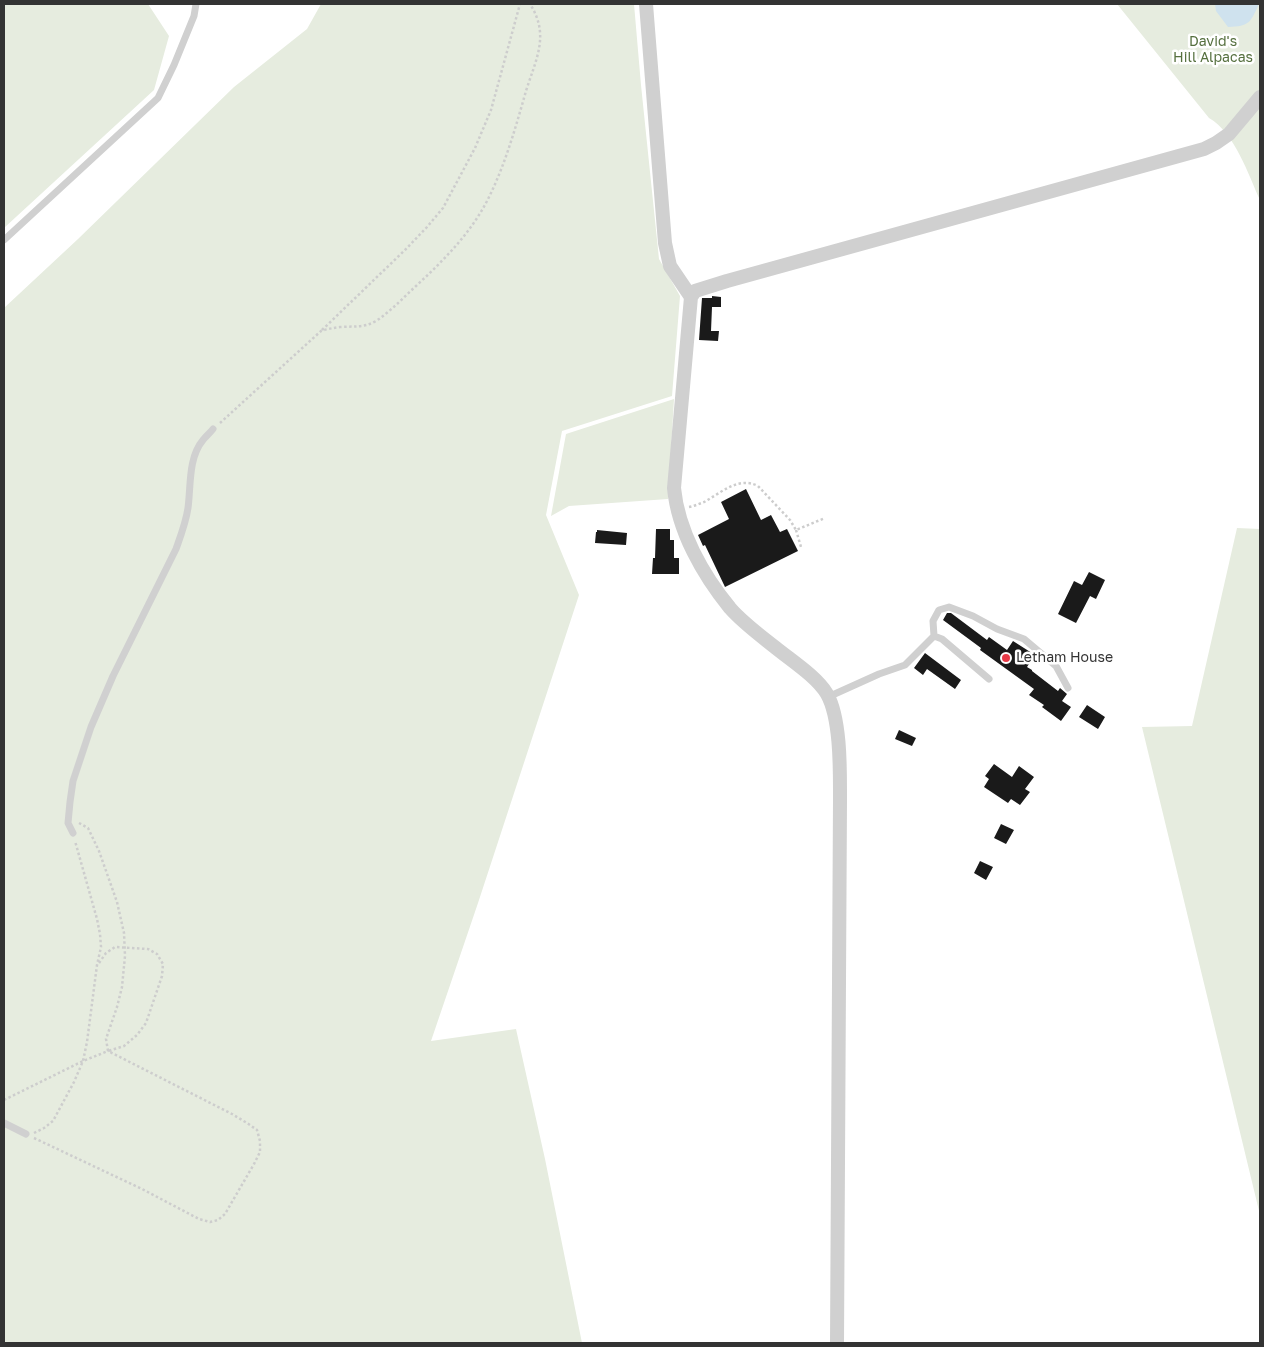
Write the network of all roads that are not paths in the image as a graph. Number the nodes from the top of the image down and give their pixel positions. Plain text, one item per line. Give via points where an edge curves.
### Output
1 (196, 4) edge
2 (646, 4) edge
3 (1260, 97) edge
4 (4, 240) edge
5 (691, 297) junction
6 (214, 429) road end
7 (934, 636) junction
8 (989, 679) dead end
9 (1068, 688) dead end
10 (828, 698) junction
11 (72, 833) road end
12 (4, 1123) edge
13 (26, 1134) road end
14 (837, 1343) edge

1 - 4 lane via 178,57 158,98
2 - 5 street via 665,243 670,266
3 - 5 street via 1229,134 1204,149 727,281 695,291
5 - 10 street via 674,488 678,511 692,548 731,609 817,681
6 - 11 lane via 196,452 188,508 176,549 91,727 73,781 68,822
7 - 8 lane via 942,639
7 - 9 lane via 933,621 939,610 949,607 973,616 997,630 1024,639 1056,666
7 - 10 lane via 905,665
10 - 14 street via 833,709 839,748 840,800
12 - 13 lane

